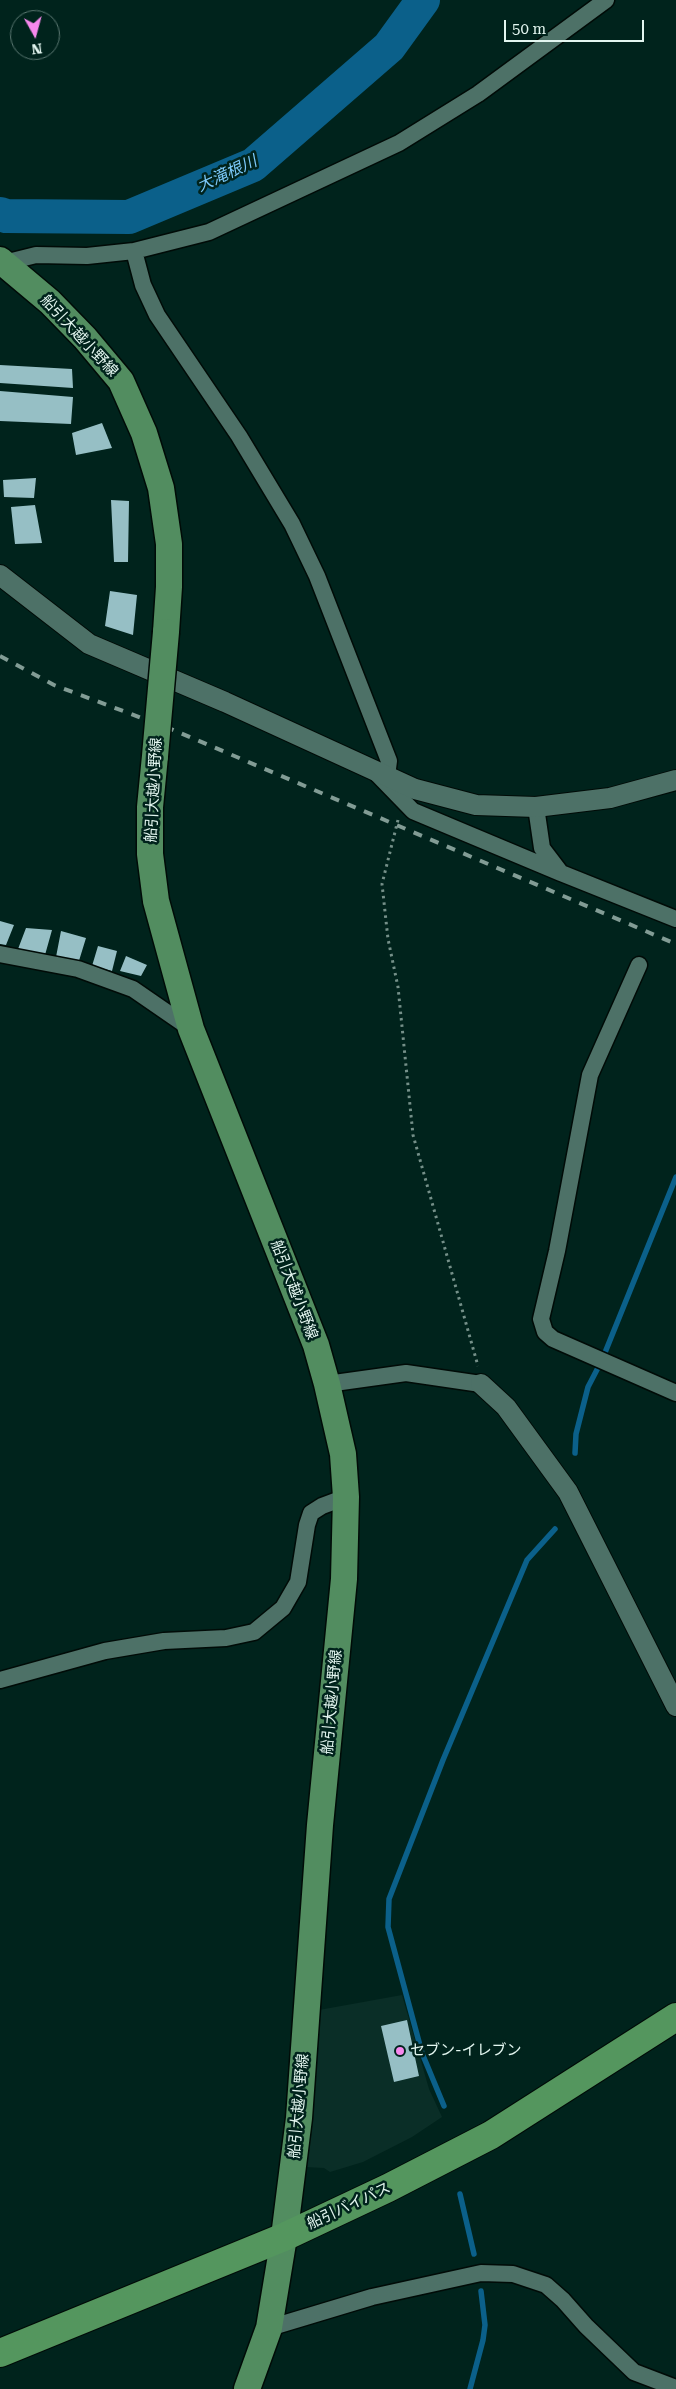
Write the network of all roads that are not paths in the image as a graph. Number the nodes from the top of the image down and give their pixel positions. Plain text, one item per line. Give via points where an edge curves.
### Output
1 (606, 0) edge
2 (134, 252) junction
3 (2, 262) edge
4 (0, 575) edge
5 (380, 773) junction
6 (676, 780) edge
7 (536, 807) junction
8 (561, 873) junction
9 (676, 919) edge
10 (0, 954) edge
11 (639, 965) dead end
12 (191, 1029) junction
13 (328, 1384) junction
14 (482, 1384) joint
15 (676, 1393) edge
16 (346, 1497) junction
17 (0, 1680) edge
18 (676, 1706) edge
19 (676, 2017) edge
20 (284, 2237) junction
21 (269, 2328) junction
22 (0, 2353) edge
23 (676, 2388) edge
24 (247, 2389) edge

1 - 2 street via 478,94 400,143 209,232
2 - 3 street via 87,256 36,255
2 - 5 street via 143,285 157,315 239,436 292,524 317,576 389,760
3 - 12 main road, 船引大越小野線, bridge via 50,302 121,381 144,433 161,488 169,544 169,587 150,816 150,854 155,892
4 - 5 street via 90,644
5 - 7 street via 415,789 476,805
5 - 8 street via 413,811
6 - 7 street via 610,798
7 - 8 street via 542,848
8 - 9 street
10 - 12 street via 78,969 133,989
11 - 15 street via 590,1075 541,1319 545,1332 553,1339
12 - 13 main road, 船引大越小野線
13 - 14 street via 406,1373
13 - 16 main road, 船引大越小野線 via 343,1454
14 - 18 street via 506,1407 568,1492
16 - 17 street via 311,1513 298,1582 283,1608 254,1632 105,1651
16 - 20 main road, 船引大越小野線 via 344,1579 319,1844 299,2118
19 - 20 highway, 船引バイパス via 491,2135
20 - 21 main road, 船引大越小野線
20 - 22 highway, 船引バイパス
21 - 23 street via 372,2297 481,2273 512,2274 546,2285 634,2372
21 - 24 main road, 船引大越小野線

